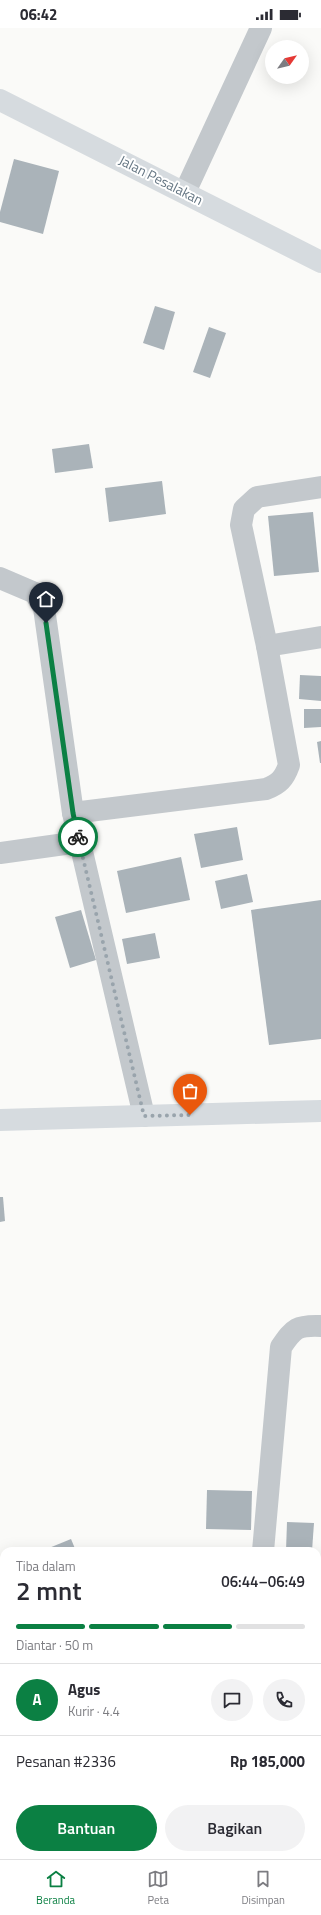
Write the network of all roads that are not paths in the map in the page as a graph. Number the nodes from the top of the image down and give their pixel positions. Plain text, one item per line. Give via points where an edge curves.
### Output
1 (261, 28) edge
2 (0, 100) edge
3 (185, 192) junction
4 (321, 262) edge
5 (321, 487) edge
6 (0, 578) edge
7 (321, 637) edge
8 (267, 646) junction
9 (73, 813) junction
10 (79, 842) junction
11 (0, 853) edge
12 (321, 1111) edge
13 (144, 1116) junction
14 (0, 1120) edge
15 (321, 1326) edge
16 (263, 1547) edge

1 - 3 street
2 - 3 street, Jalan Pesalakan
3 - 4 street, Jalan Pesalakan
5 - 8 street via 257,497 241,515 240,525
6 - 9 street via 35,592 44,608
7 - 8 street
8 - 9 street via 289,765 284,778 266,789
9 - 10 street
10 - 11 street
10 - 13 street
12 - 13 street
13 - 14 street
15 - 16 street via 306,1325 292,1331 281,1347

